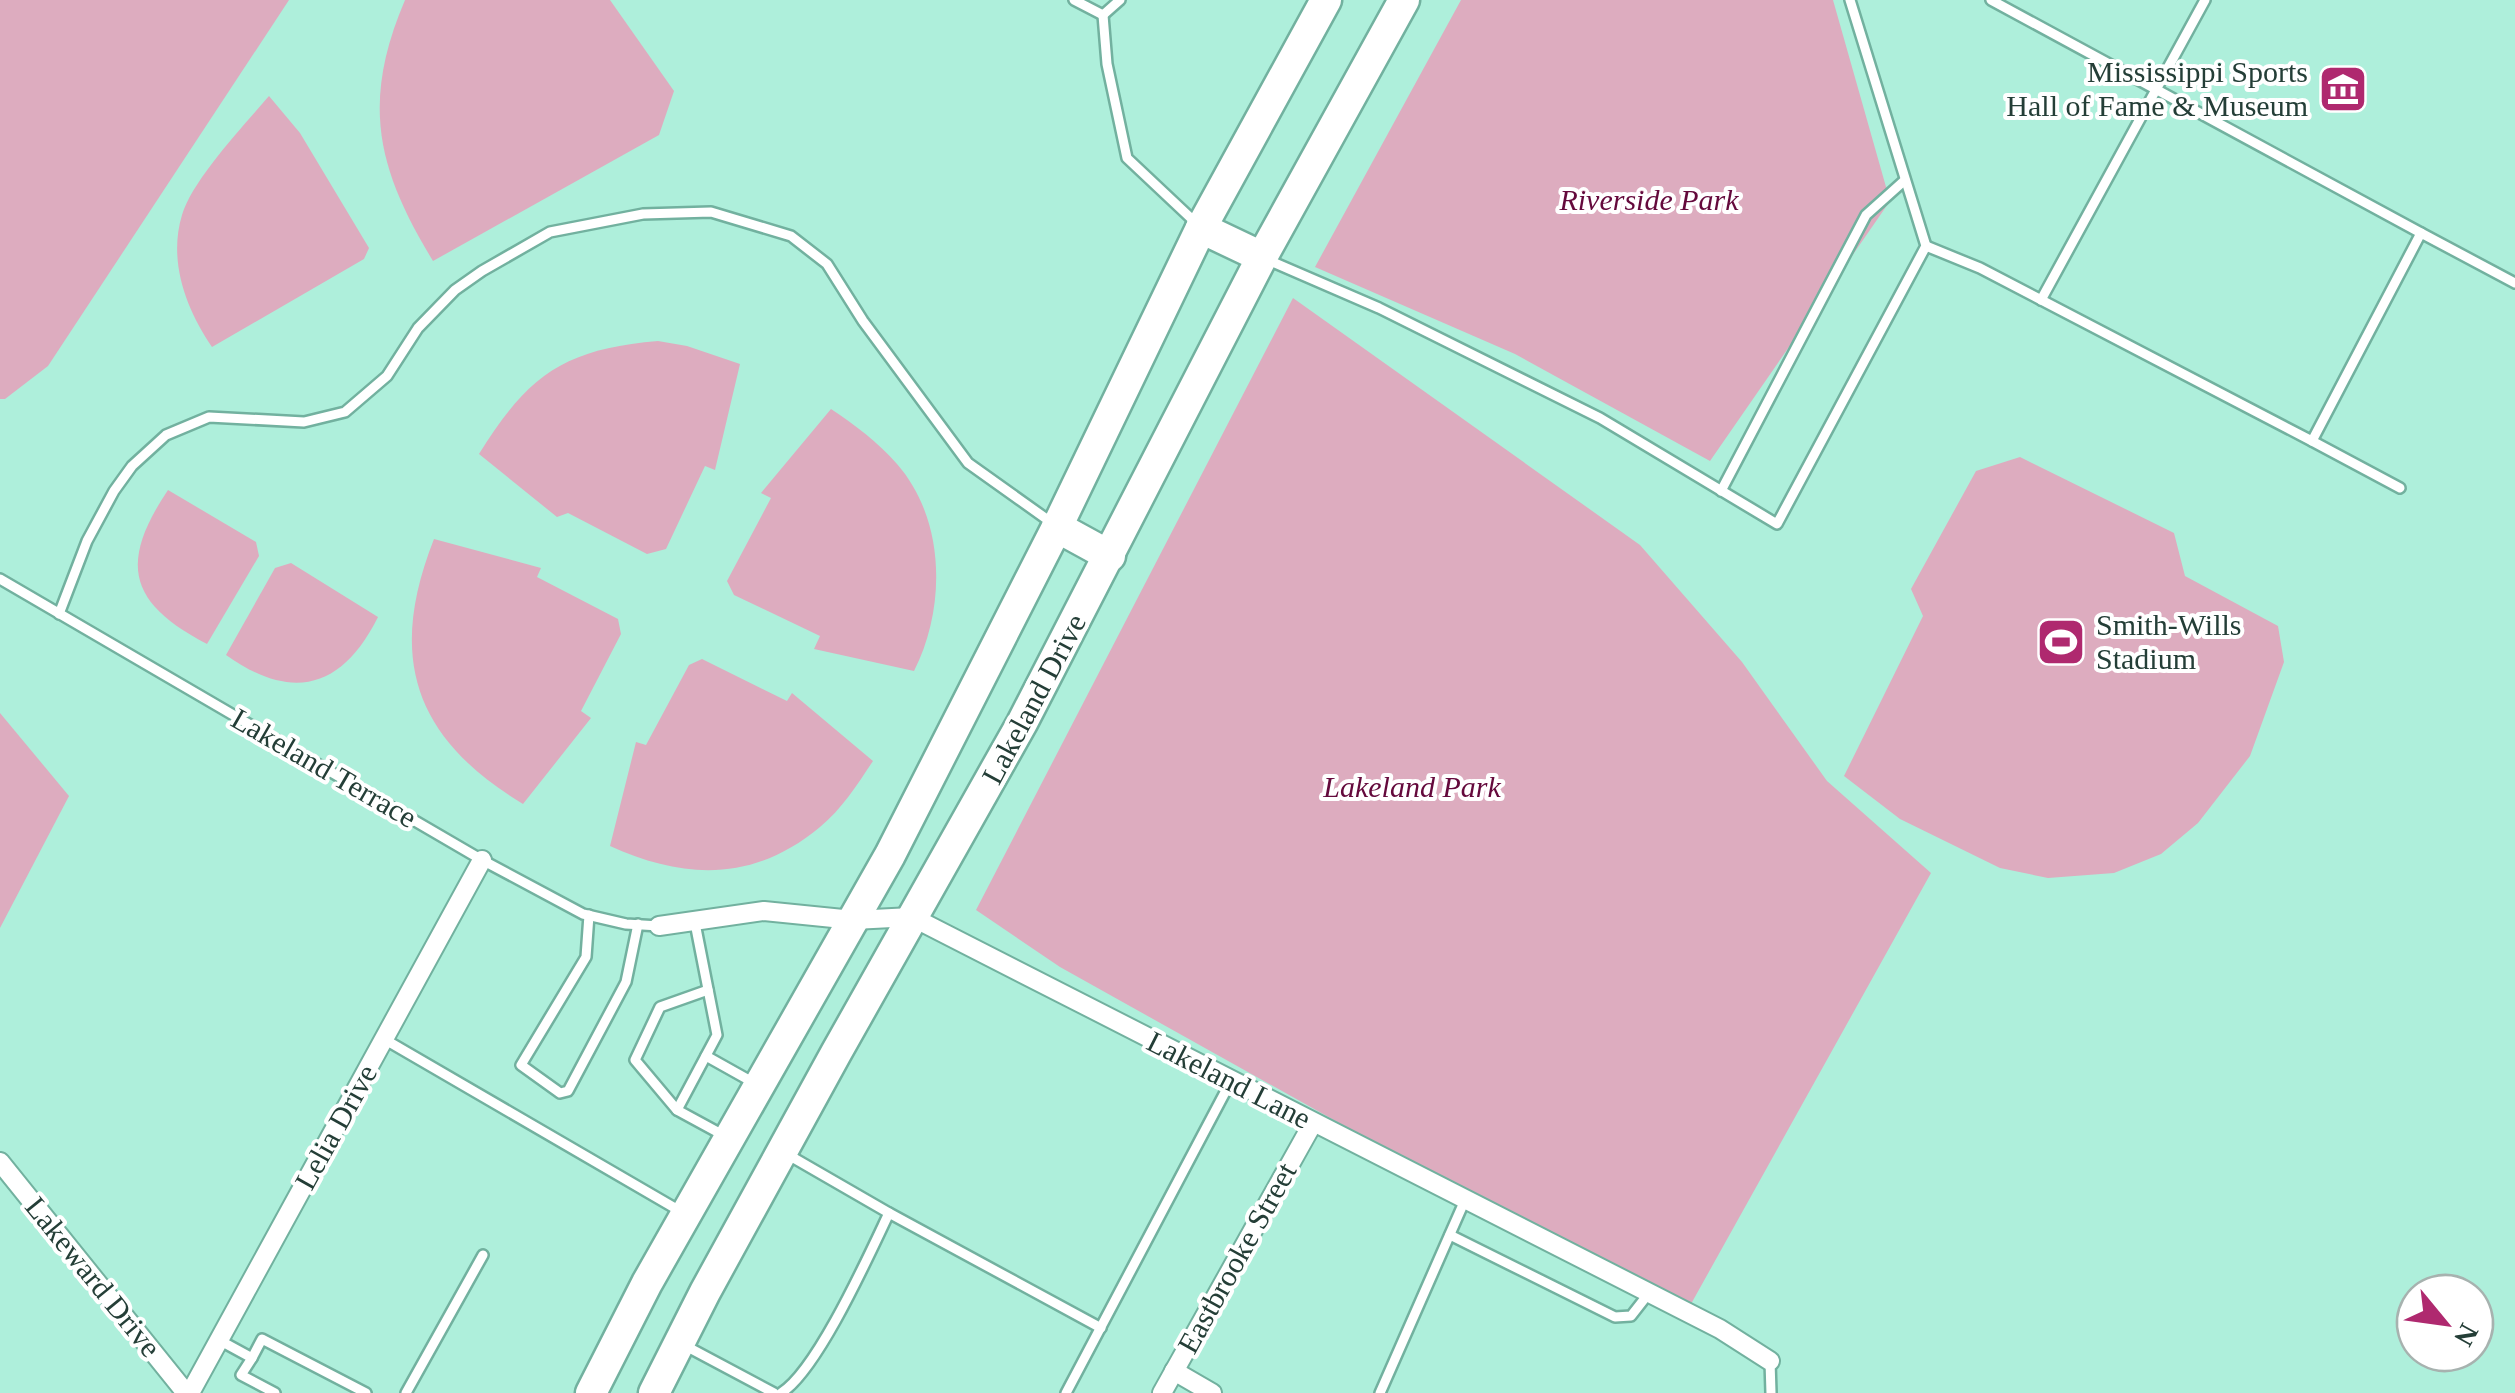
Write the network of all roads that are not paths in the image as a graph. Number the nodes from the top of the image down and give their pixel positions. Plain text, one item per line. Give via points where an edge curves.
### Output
1 (1074, 0) edge
2 (1120, 0) edge
3 (1326, 0) edge
4 (1404, 0) edge
5 (1850, 0) edge
6 (1991, 0) edge
7 (2206, 0) edge
8 (1102, 15) junction
9 (2156, 90) junction
10 (1905, 180) junction
11 (1201, 228) junction
12 (2421, 233) junction
13 (1926, 246) junction
14 (1262, 257) junction
15 (2515, 283) edge
16 (2041, 300) junction
17 (2312, 441) junction
18 (2400, 488) dead end
19 (1721, 491) junction
20 (1057, 527) junction
21 (1110, 556) junction
22 (0, 579) edge
23 (59, 614) junction
24 (482, 860) junction
25 (589, 915) junction
26 (912, 918) junction
27 (853, 920) junction
28 (695, 923) junction
29 (638, 924) junction
30 (659, 926) joint
31 (708, 990) junction
32 (384, 1039) junction
33 (706, 1056) junction
34 (1232, 1081) junction
35 (759, 1086) junction
36 (677, 1110) junction
37 (1314, 1123) junction
38 (729, 1138) junction
39 (782, 1151) junction
40 (0, 1162) edge
41 (1465, 1200) junction
42 (890, 1213) junction
43 (686, 1215) junction
44 (1450, 1234) junction
45 (482, 1255) dead end
46 (1649, 1293) junction
47 (1101, 1328) junction
48 (219, 1340) junction
49 (680, 1343) junction
50 (252, 1358) junction
51 (1770, 1361) joint
52 (1174, 1371) junction
53 (188, 1393) edge
54 (274, 1393) edge
55 (366, 1393) edge
56 (406, 1393) edge
57 (591, 1393) edge
58 (654, 1393) edge
59 (778, 1393) edge
60 (1066, 1393) edge
61 (1162, 1393) edge
62 (1212, 1393) edge
63 (1380, 1393) edge
64 (1770, 1393) edge

1 - 8 lane
2 - 8 lane
3 - 11 highway, Lakeland Drive
4 - 14 highway, Lakeland Drive
5 - 10 lane
6 - 9 lane
7 - 9 lane
8 - 11 lane via 1127,158
9 - 12 lane
9 - 16 lane
10 - 13 lane
10 - 19 lane via 1866,215
11 - 14 highway
11 - 20 highway, Lakeland Drive
12 - 15 lane
12 - 17 lane
13 - 16 lane
13 - 19 lane via 1777,524
14 - 19 lane via 1491,362
14 - 21 highway, Lakeland Drive
16 - 17 lane
17 - 18 lane
20 - 21 highway
20 - 23 lane via 968,464 827,264 790,236 711,212 644,214 550,232 482,271 418,328 387,376 346,412 304,422 208,417 166,434 114,492
20 - 27 highway, Lakeland Drive
21 - 26 highway, Lakeland Drive
22 - 23 lane, Lakeland Terrace
23 - 24 lane, Lakeland Terrace
24 - 25 lane, Lakeland Terrace
24 - 32 street, Lelia Drive
25 - 29 lane, Lakeland Terrace
25 - 29 lane via 586,957 522,1065 560,1093 568,1090 626,982
26 - 27 street, Lakeland Lane
26 - 34 street, Lakeland Lane
26 - 39 highway, Lakeland Drive
27 - 28 street, Lakeland Lane via 764,911
27 - 35 highway, Lakeland Drive
28 - 30 street, Lakeland Lane
28 - 31 lane
29 - 30 lane, Lakeland Terrace
31 - 33 lane via 717,1034
31 - 36 lane via 660,1007 635,1060
32 - 43 lane
32 - 48 street, Lelia Drive
33 - 35 lane
33 - 36 lane
34 - 37 street, Lakeland Lane
34 - 47 lane
35 - 38 highway, Lakeland Drive
36 - 38 lane
37 - 41 street, Lakeland Lane
37 - 52 street, Eastbrooke Street
38 - 43 highway, Lakeland Drive
39 - 42 lane
39 - 49 highway, Lakeland Drive
40 - 53 street, Lakeward Drive
41 - 44 lane
41 - 46 street, Lakeland Lane
42 - 47 lane
42 - 59 lane via 823,1340
43 - 57 highway, Lakeland Drive
44 - 46 lane via 1615,1317 1631,1316
44 - 63 lane
45 - 56 lane
46 - 51 street, Lakeland Lane
47 - 60 lane
48 - 50 lane
48 - 53 street, Lelia Drive
49 - 58 highway, Lakeland Drive
49 - 59 lane
50 - 54 lane via 241,1375
50 - 55 lane via 262,1339
51 - 64 lane
52 - 61 street, Eastbrooke Street
52 - 62 street

